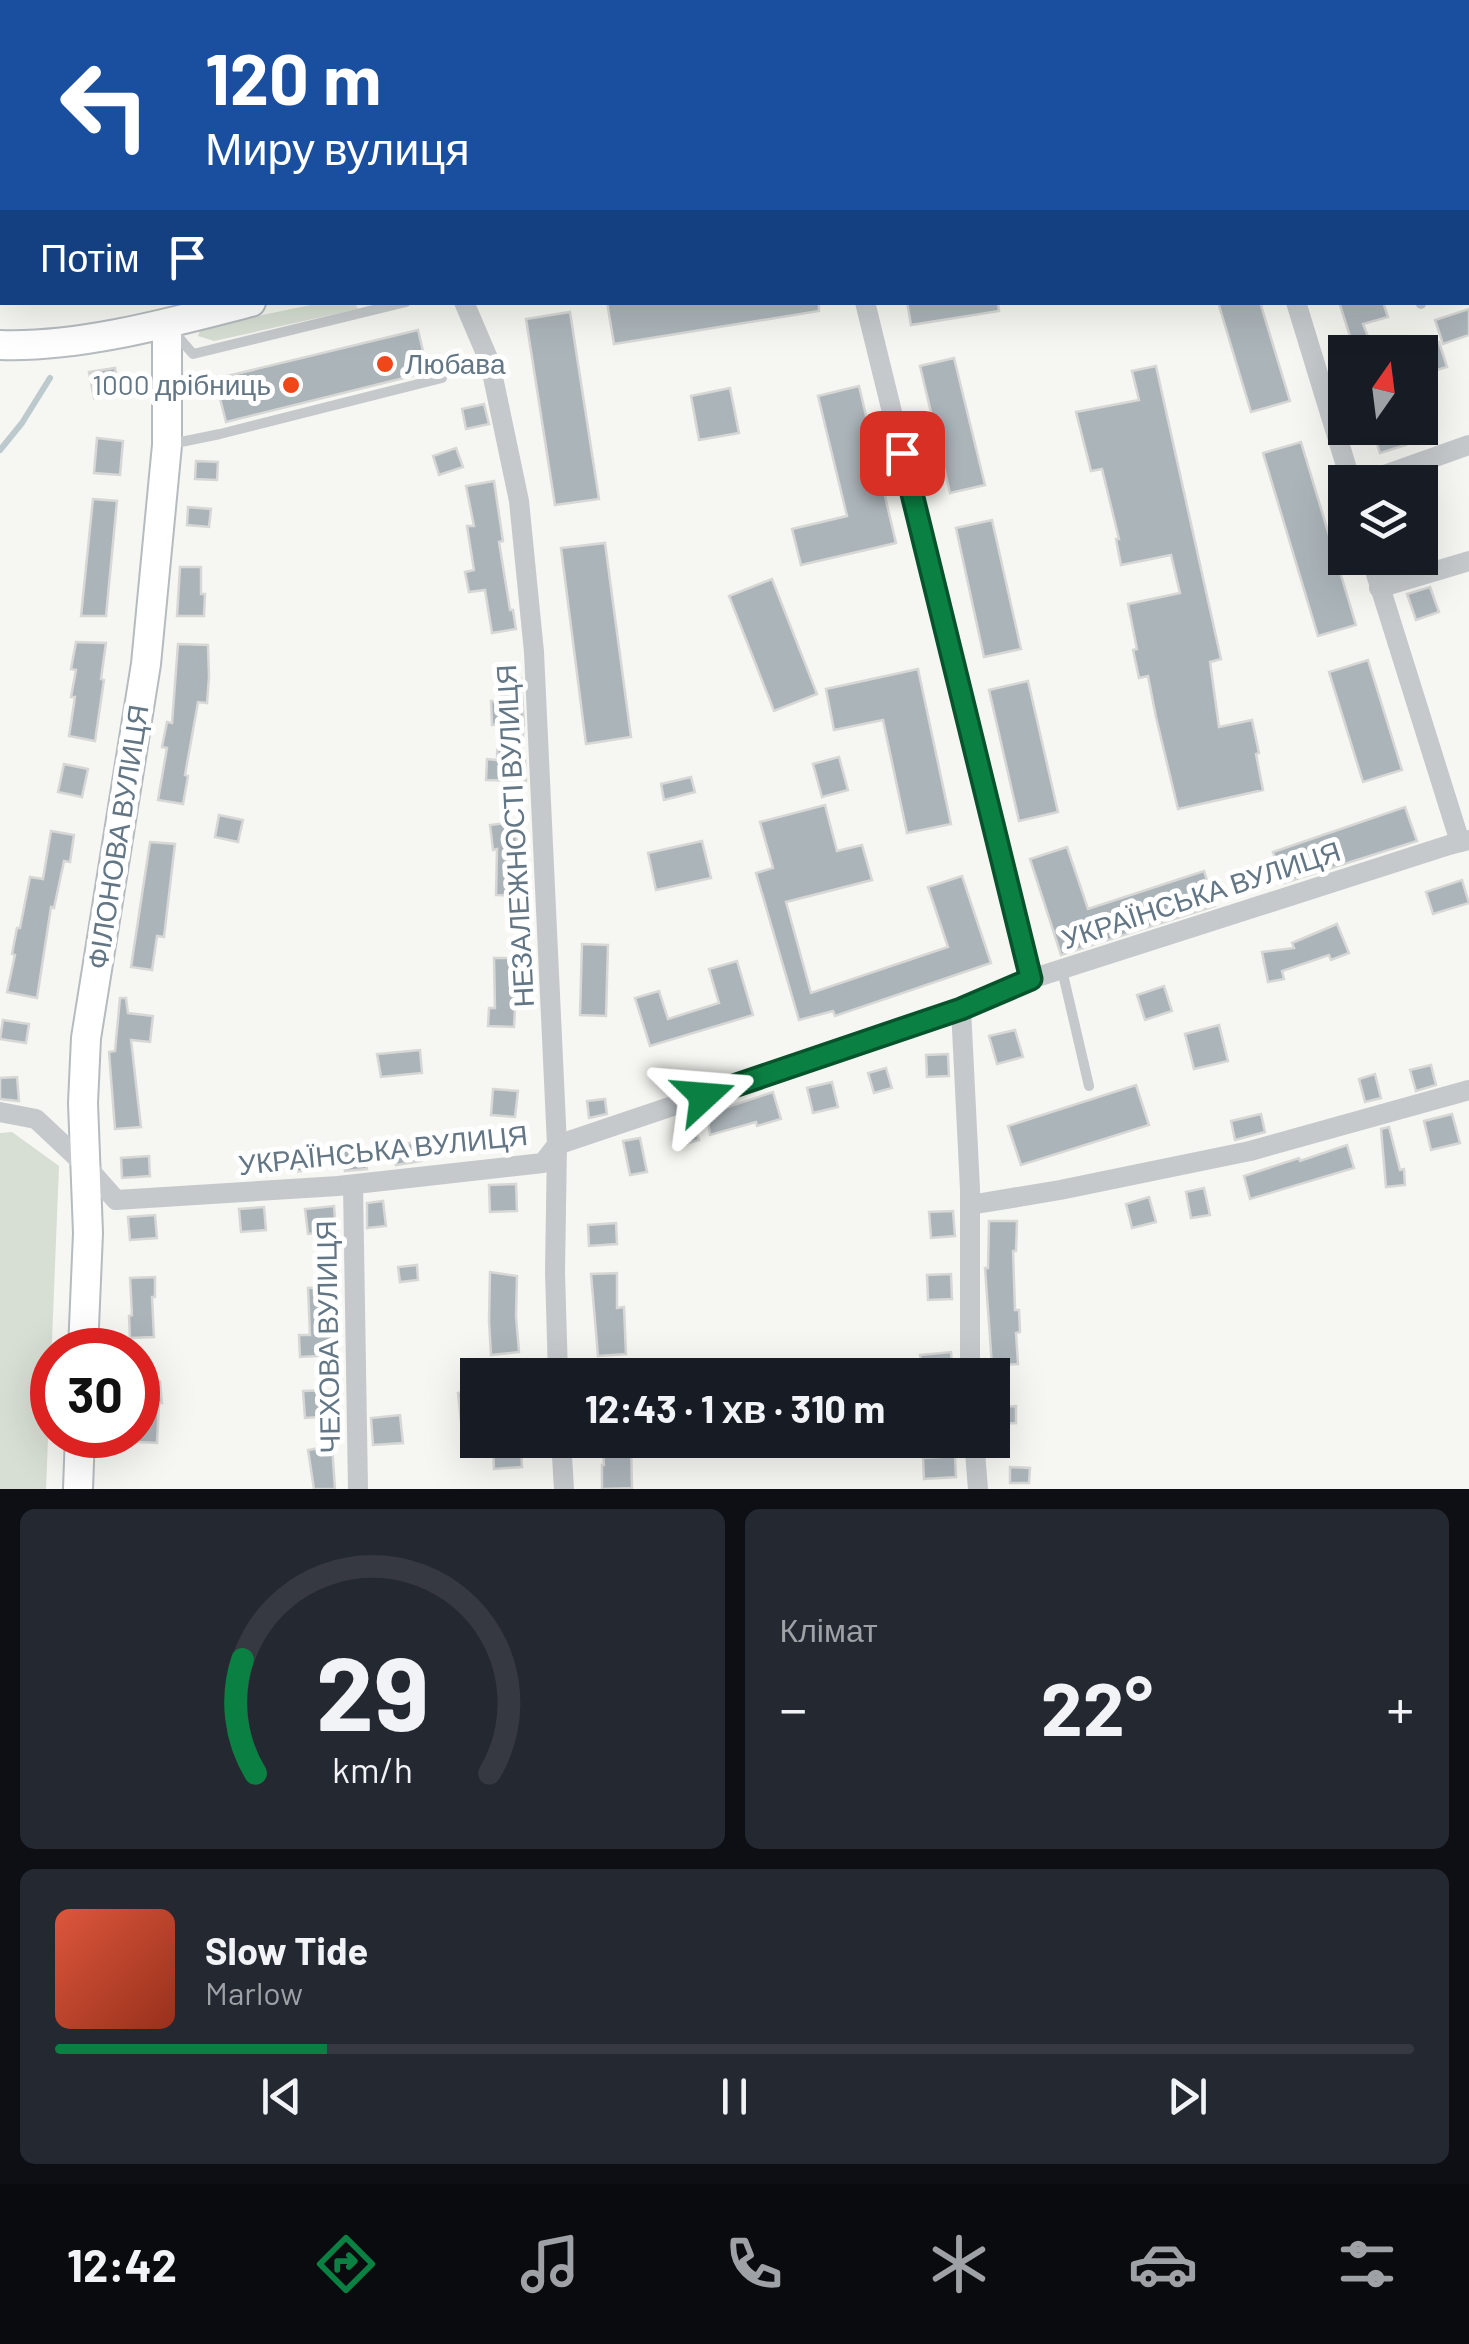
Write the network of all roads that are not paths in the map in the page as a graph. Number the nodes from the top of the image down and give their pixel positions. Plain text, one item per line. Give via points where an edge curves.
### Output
1 (394, 305) edge
2 (465, 305) edge
3 (866, 305) edge
4 (1297, 305) edge
5 (216, 307) edge
6 (167, 324) junction
7 (0, 346) edge
8 (442, 378) dead end
9 (1469, 444) edge
10 (167, 445) junction
11 (1347, 465) edge
12 (1412, 465) edge
13 (1469, 561) edge
14 (1376, 575) edge
15 (1379, 588) junction
16 (1465, 841) edge
17 (1062, 969) junction
18 (1031, 979) junction
19 (961, 1009) junction
20 (1089, 1086) dead end
21 (1469, 1090) edge
22 (0, 1112) edge
23 (557, 1145) junction
24 (85, 1165) junction
25 (353, 1184) junction
26 (970, 1205) junction
27 (85, 1328) edge
28 (558, 1358) edge
29 (970, 1358) edge
30 (79, 1458) edge
31 (562, 1458) edge
32 (975, 1458) edge
33 (78, 1489) edge
34 (358, 1489) edge
35 (564, 1489) edge
36 (978, 1489) edge

1 - 6 lane via 194,354
2 - 23 street, НЕЗАЛЕЖНОСТІ ВУЛИЦЯ via 490,363 519,502 535,670
3 - 18 street
4 - 11 street
5 - 6 street
6 - 7 street
6 - 10 street, ФІЛОНОВА ВУЛИЦЯ
8 - 10 lane
9 - 12 street
10 - 24 street, ФІЛОНОВА ВУЛИЦЯ via 146,664 86,1038
13 - 15 street
14 - 15 street
15 - 16 street
16 - 17 street, УКРАЇНСЬКА ВУЛИЦЯ
17 - 18 street, УКРАЇНСЬКА ВУЛИЦЯ
17 - 20 lane
18 - 19 street, УКРАЇНСЬКА ВУЛИЦЯ
19 - 23 street, УКРАЇНСЬКА ВУЛИЦЯ
19 - 26 street
21 - 26 street via 1250,1152
22 - 24 street, УКРАЇНСЬКА ВУЛИЦЯ via 36,1119
23 - 25 street, УКРАЇНСЬКА ВУЛИЦЯ via 543,1163
23 - 28 street, НЕЗАЛЕЖНОСТІ ВУЛИЦЯ
24 - 25 street, УКРАЇНСЬКА ВУЛИЦЯ via 116,1200
24 - 27 street, ФІЛОНОВА ВУЛИЦЯ
25 - 34 street, ЧЕХОВА ВУЛИЦЯ
26 - 29 street
30 - 33 street
31 - 35 street
32 - 36 street

